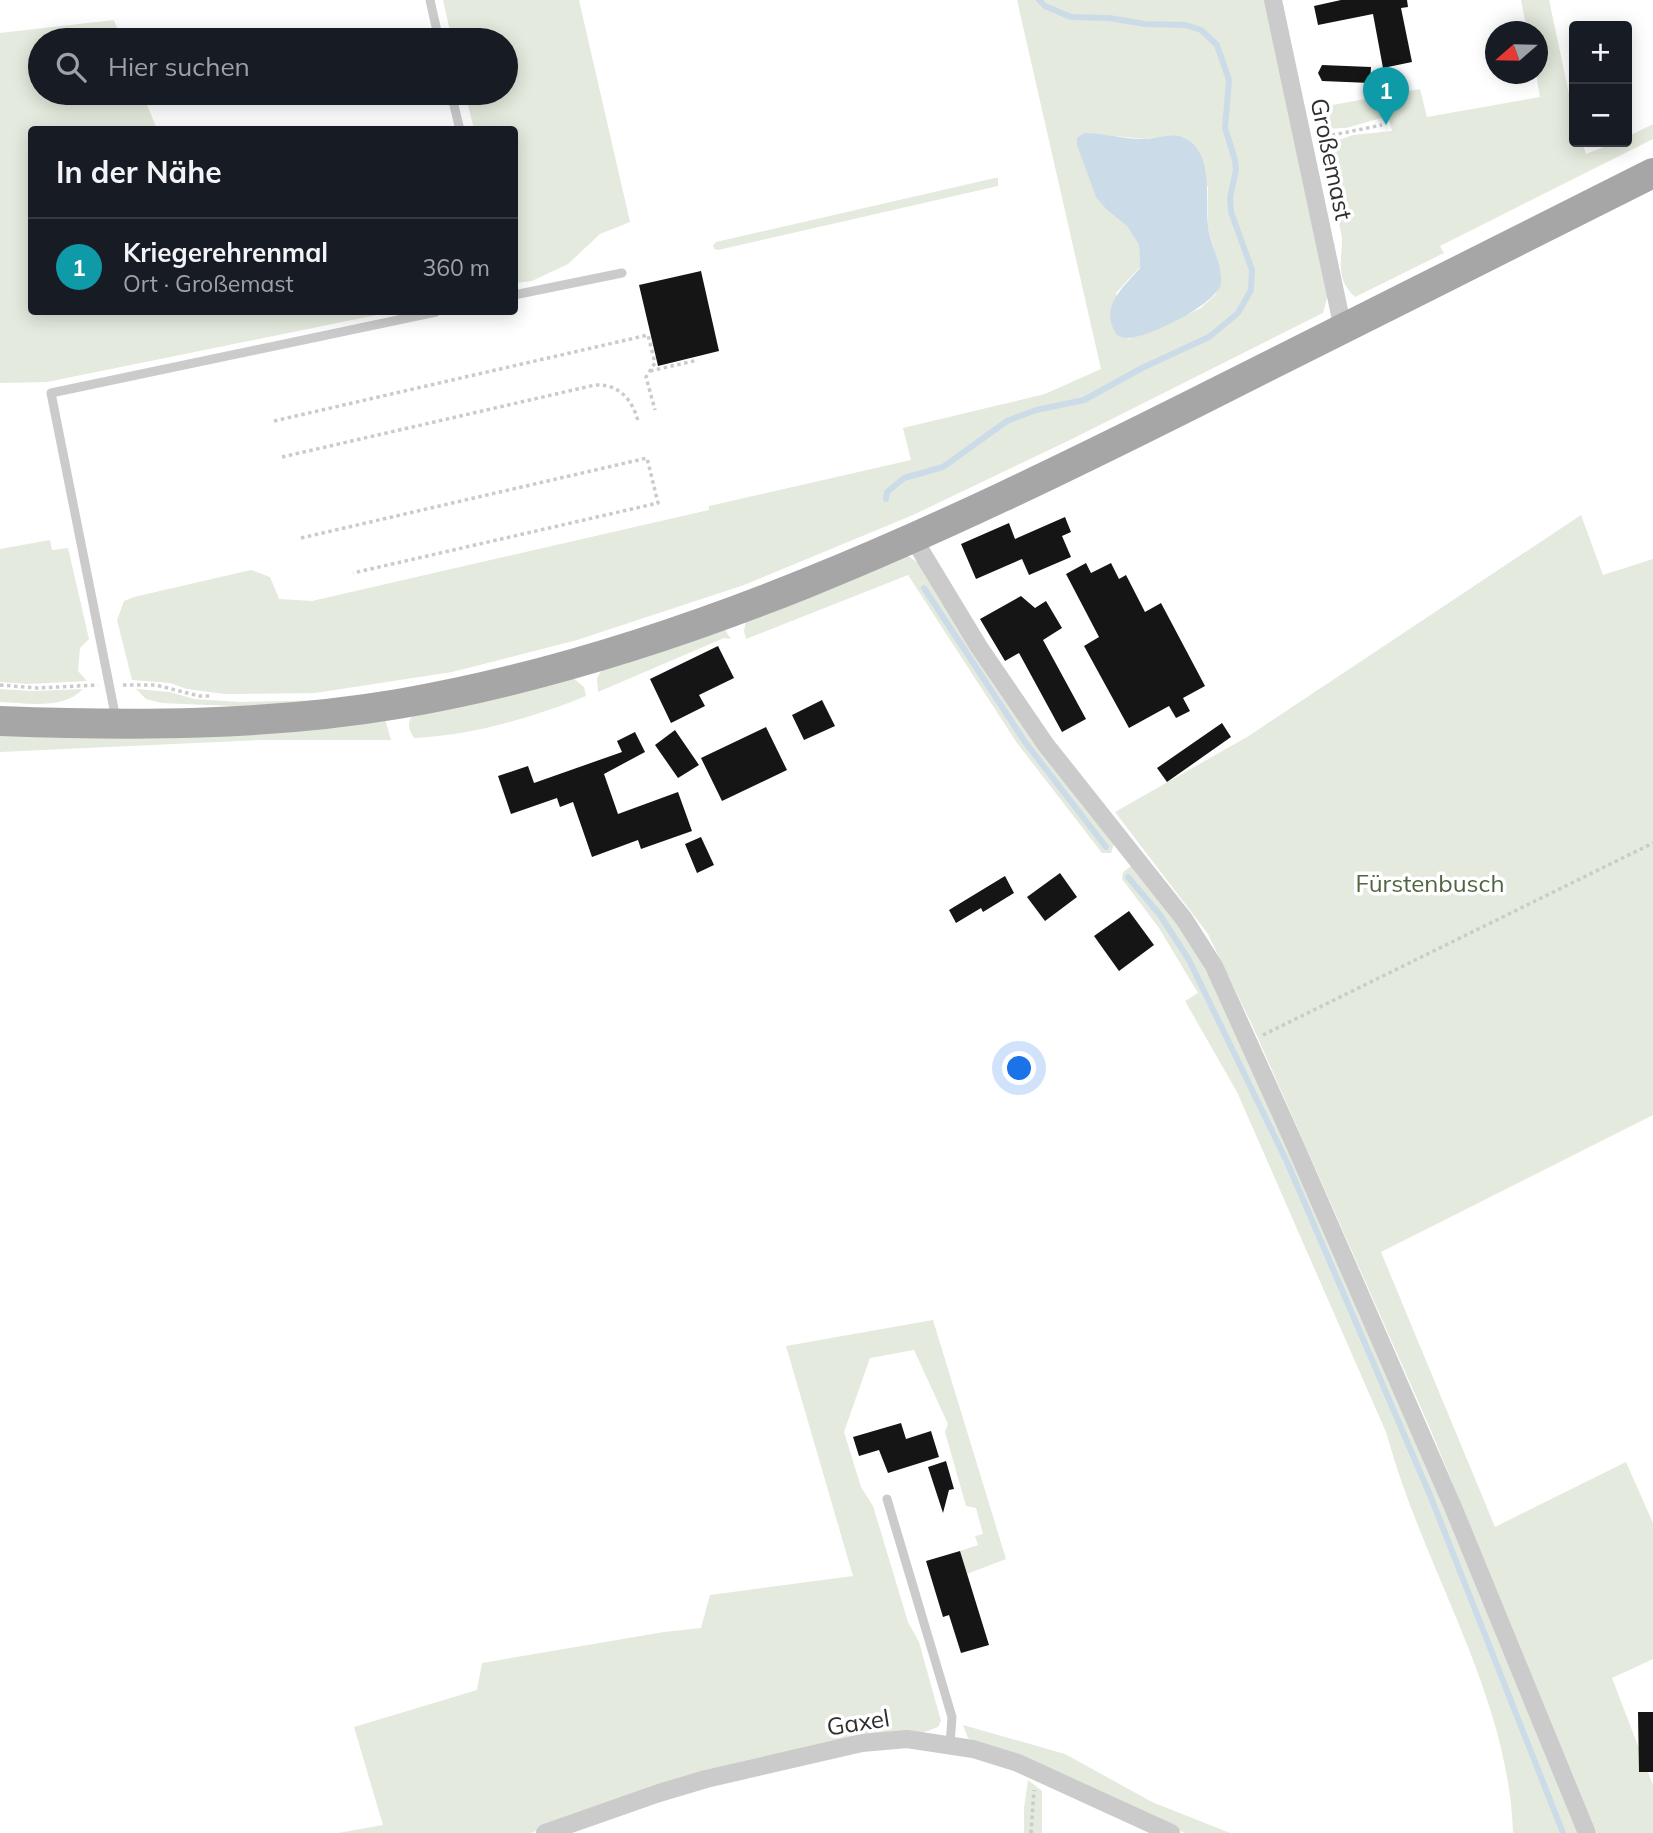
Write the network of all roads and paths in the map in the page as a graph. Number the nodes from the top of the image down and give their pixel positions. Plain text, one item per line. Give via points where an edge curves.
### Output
1 (430, 0) edge
2 (1273, 0) edge
3 (436, 28) edge
4 (455, 105) edge
5 (1381, 125) dead end
6 (459, 126) edge
7 (1303, 141) junction
8 (1653, 173) edge
9 (622, 272) dead end
10 (518, 294) edge
11 (422, 315) edge
12 (1343, 329) junction
13 (698, 360) dead end
14 (650, 371) junction
15 (654, 410) dead end
16 (274, 421) dead end
17 (638, 421) dead end
18 (282, 457) dead end
19 (301, 538) dead end
20 (914, 538) junction
21 (353, 573) dead end
22 (0, 685) edge
23 (134, 685) dead end
24 (85, 686) dead end
25 (212, 696) dead end
26 (0, 722) edge
27 (117, 724) junction
28 (1653, 843) edge
29 (1249, 1042) junction
30 (887, 1499) dead end
31 (950, 1744) junction
32 (1038, 1771) junction
33 (545, 1833) edge
34 (1031, 1833) edge
35 (1171, 1833) edge
36 (1587, 1833) edge

1 - 3 lane
2 - 7 street, Großemast
4 - 6 lane
5 - 7 path
7 - 12 street, Großemast
8 - 12 main road
9 - 10 lane
11 - 27 lane via 51,393
12 - 20 main road via 1062,470
13 - 14 path
14 - 15 path via 646,377
14 - 16 path via 654,363 648,335
17 - 18 path via 632,403 622,393 595,385
19 - 21 path via 647,458 657,503
20 - 27 main road via 709,619 603,655 504,681 400,704 327,714 191,724
20 - 29 street via 979,647 1046,744 1201,944
22 - 24 path
23 - 25 path
26 - 27 main road
28 - 29 path
29 - 36 street via 1453,1507
30 - 31 lane via 952,1717
31 - 32 street, Gaxel
31 - 33 street, Gaxel via 886,1740 771,1763 659,1793
32 - 34 path
32 - 35 street, Gaxel

